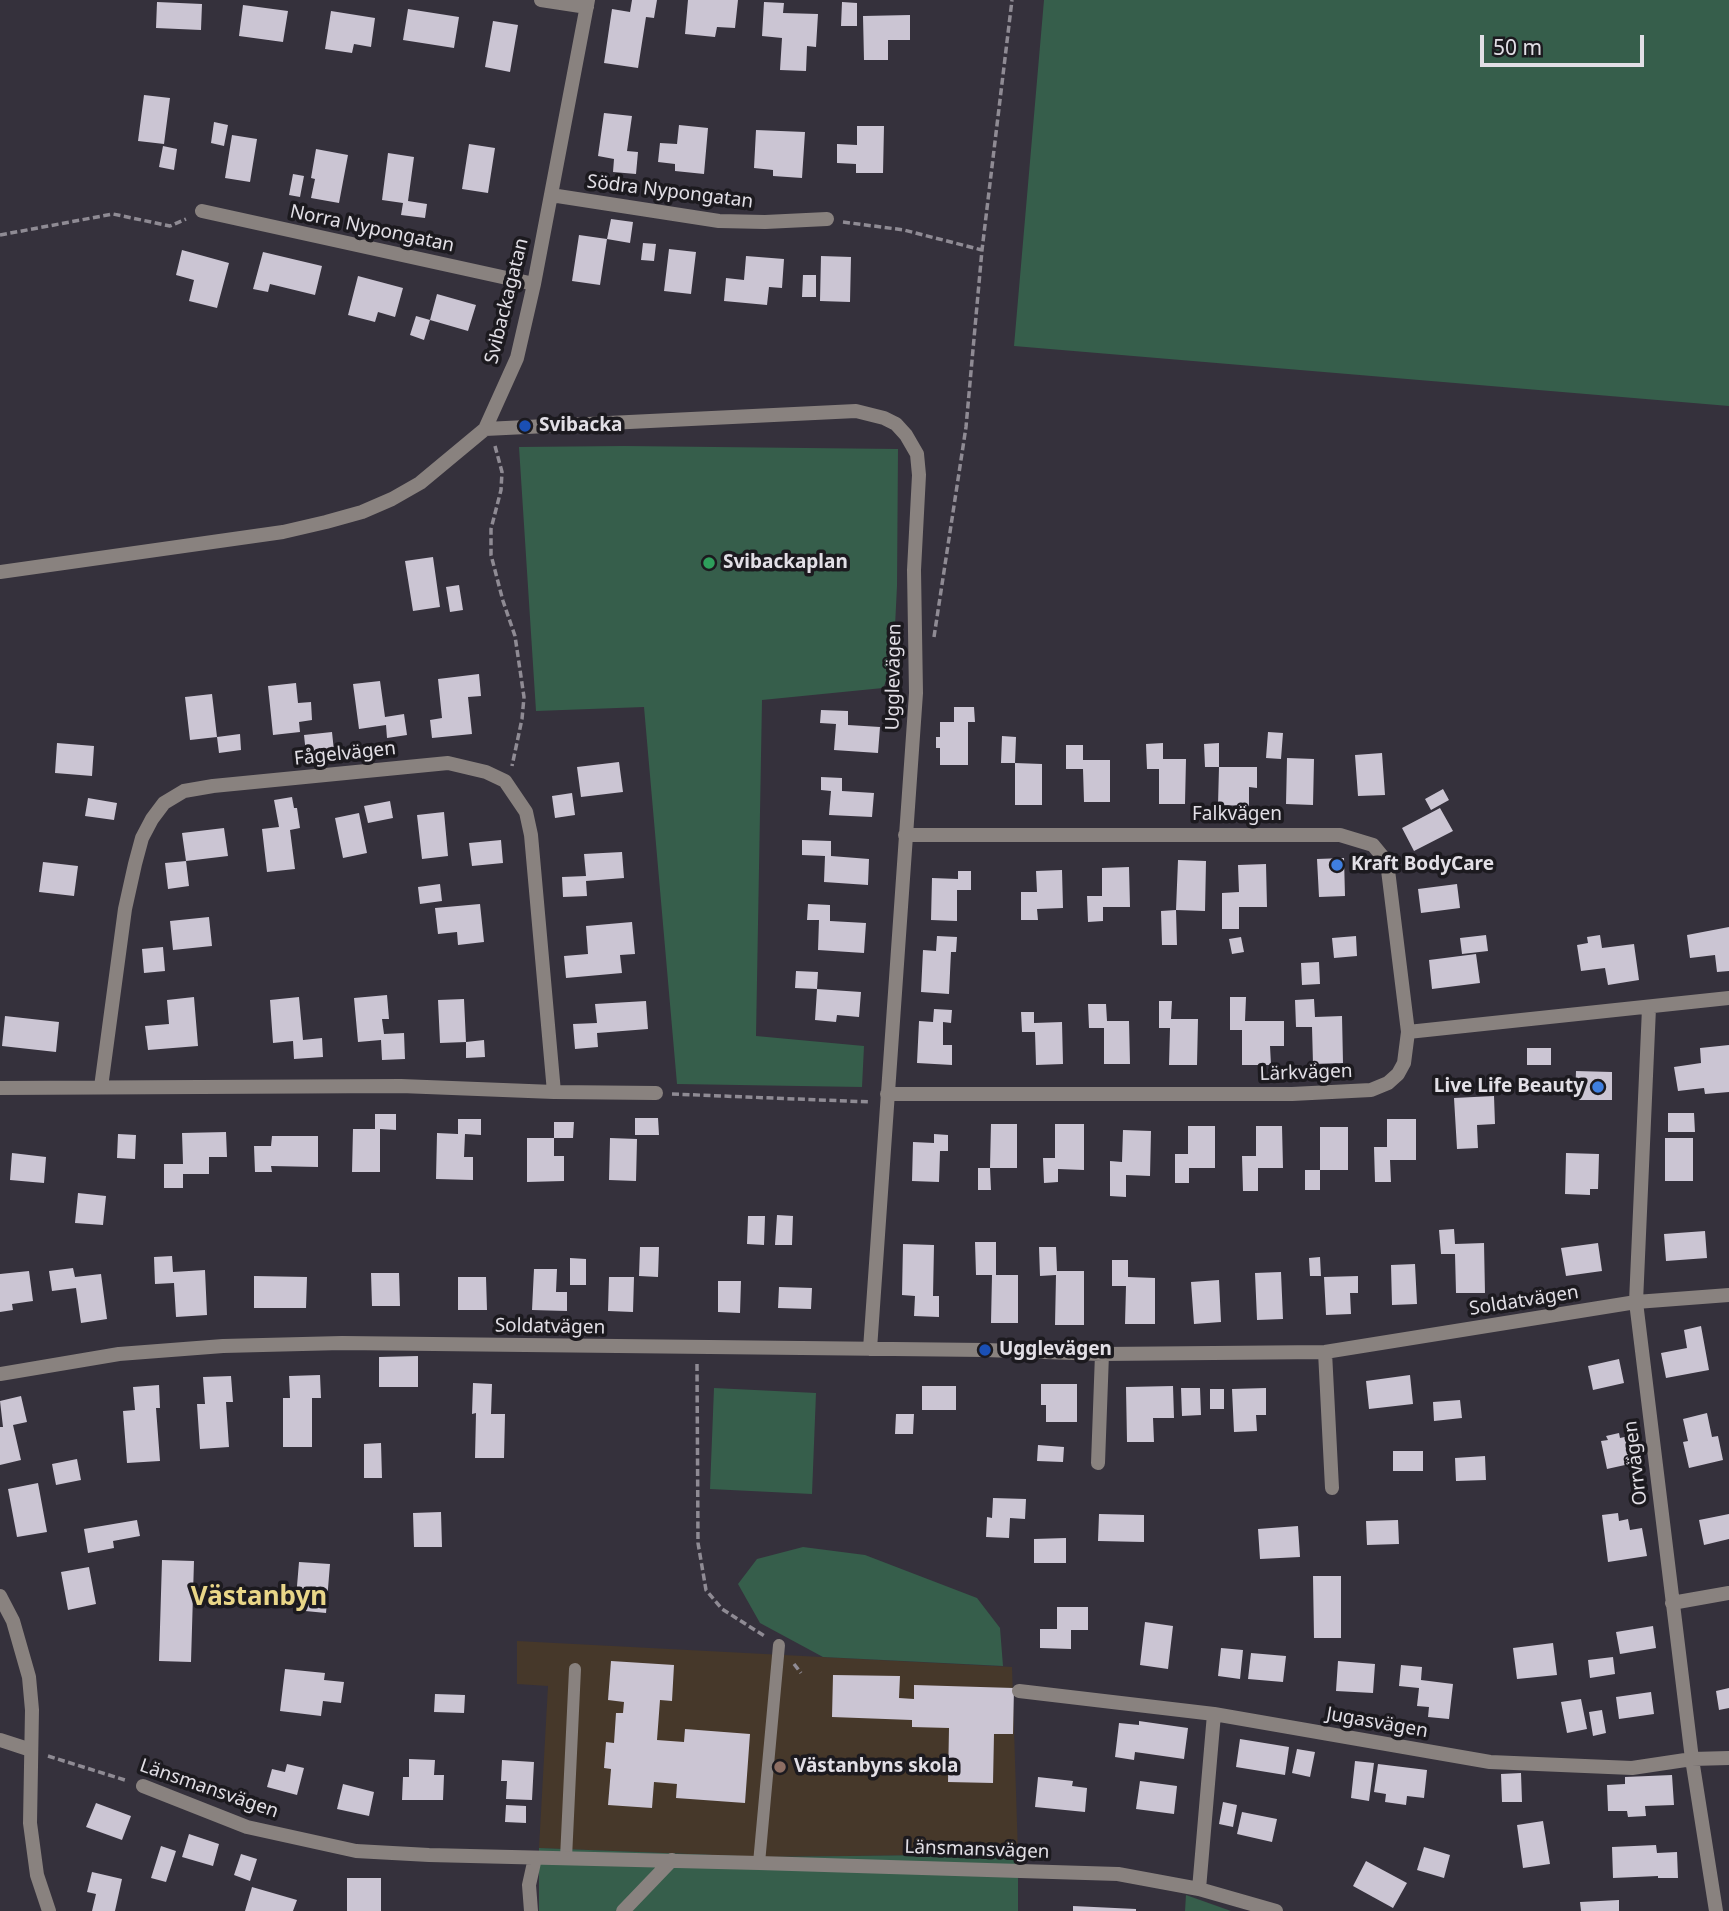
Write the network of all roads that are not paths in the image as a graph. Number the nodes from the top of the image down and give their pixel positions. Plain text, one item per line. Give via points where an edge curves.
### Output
1 (541, 0) edge
2 (588, 3) edge
3 (551, 195) junction
4 (202, 211) road end
5 (827, 219) road end
6 (534, 284) junction
7 (485, 429) junction
8 (0, 572) edge
9 (905, 835) junction
10 (1729, 998) edge
11 (1649, 1008) junction
12 (1408, 1032) junction
13 (101, 1087) junction
14 (0, 1088) edge
15 (554, 1092) junction
16 (656, 1093) road end
17 (886, 1098) junction
18 (1729, 1295) edge
19 (1636, 1302) junction
20 (870, 1349) junction
21 (1325, 1352) junction
22 (1102, 1354) junction
23 (0, 1374) edge
24 (1098, 1463) dead end
25 (1332, 1488) dead end
26 (1729, 1594) edge
27 (0, 1596) edge
28 (1672, 1604) junction
29 (779, 1645) road end
30 (575, 1669) dead end
31 (1019, 1691) dead end
32 (1214, 1714) junction
33 (0, 1740) edge
34 (31, 1750) junction
35 (1729, 1758) edge
36 (1692, 1759) junction
37 (143, 1786) road end
38 (536, 1858) junction
39 (566, 1858) junction
40 (672, 1860) junction
41 (759, 1863) junction
42 (1199, 1889) junction
43 (49, 1911) edge
44 (531, 1911) edge
45 (623, 1911) edge
46 (1276, 1911) edge
47 (1716, 1911) edge

1 - 2 street
2 - 3 street, Svibackagatan
3 - 5 street, Södra Nypongatan via 719,221
3 - 6 street, Svibackagatan
4 - 6 street, Norra Nypongatan
6 - 7 street, Svibackagatan via 517,358
7 - 8 street, Svibackagatan via 421,483 362,512 283,532
7 - 9 street, Ugglevägen via 856,411 895,424 917,454 919,475 914,570 916,693
9 - 12 street, Falkvägen via 1340,835 1373,845 1387,862
9 - 17 street, Ugglevägen
10 - 11 street
11 - 12 street
11 - 19 street, Orrvägen
12 - 17 street, Lärkvägen via 1398,1074 1371,1090
13 - 14 street
13 - 15 street via 401,1086
13 - 15 street, Fågelvägen via 125,909 142,838 164,803 184,791 213,786 448,763 505,781 526,813
15 - 16 street
17 - 20 street, Ugglevägen
18 - 19 street, Soldatvägen
19 - 21 street, Soldatvägen
19 - 28 street, Orrvägen
20 - 22 street, Soldatvägen
20 - 23 street, Soldatvägen via 356,1343 223,1346 119,1354
21 - 22 street, Soldatvägen
21 - 25 street
22 - 24 street
26 - 28 street
27 - 34 street via 13,1620 29,1677
28 - 36 street, Orrvägen
29 - 41 lane
30 - 39 lane
31 - 32 street, Jugasvägen
32 - 36 street, Jugasvägen via 1490,1762 1632,1768
32 - 42 street
33 - 34 street
34 - 43 street via 33,1856
35 - 36 street, Jugasvägen
36 - 47 street, Orrvägen
37 - 38 street, Länsmansvägen via 247,1827 356,1851
38 - 39 street, Länsmansvägen
38 - 44 street via 529,1885
39 - 40 street, Länsmansvägen
40 - 41 street, Länsmansvägen
40 - 45 street
41 - 42 street, Länsmansvägen via 1118,1874
42 - 46 street, Länsmansvägen

